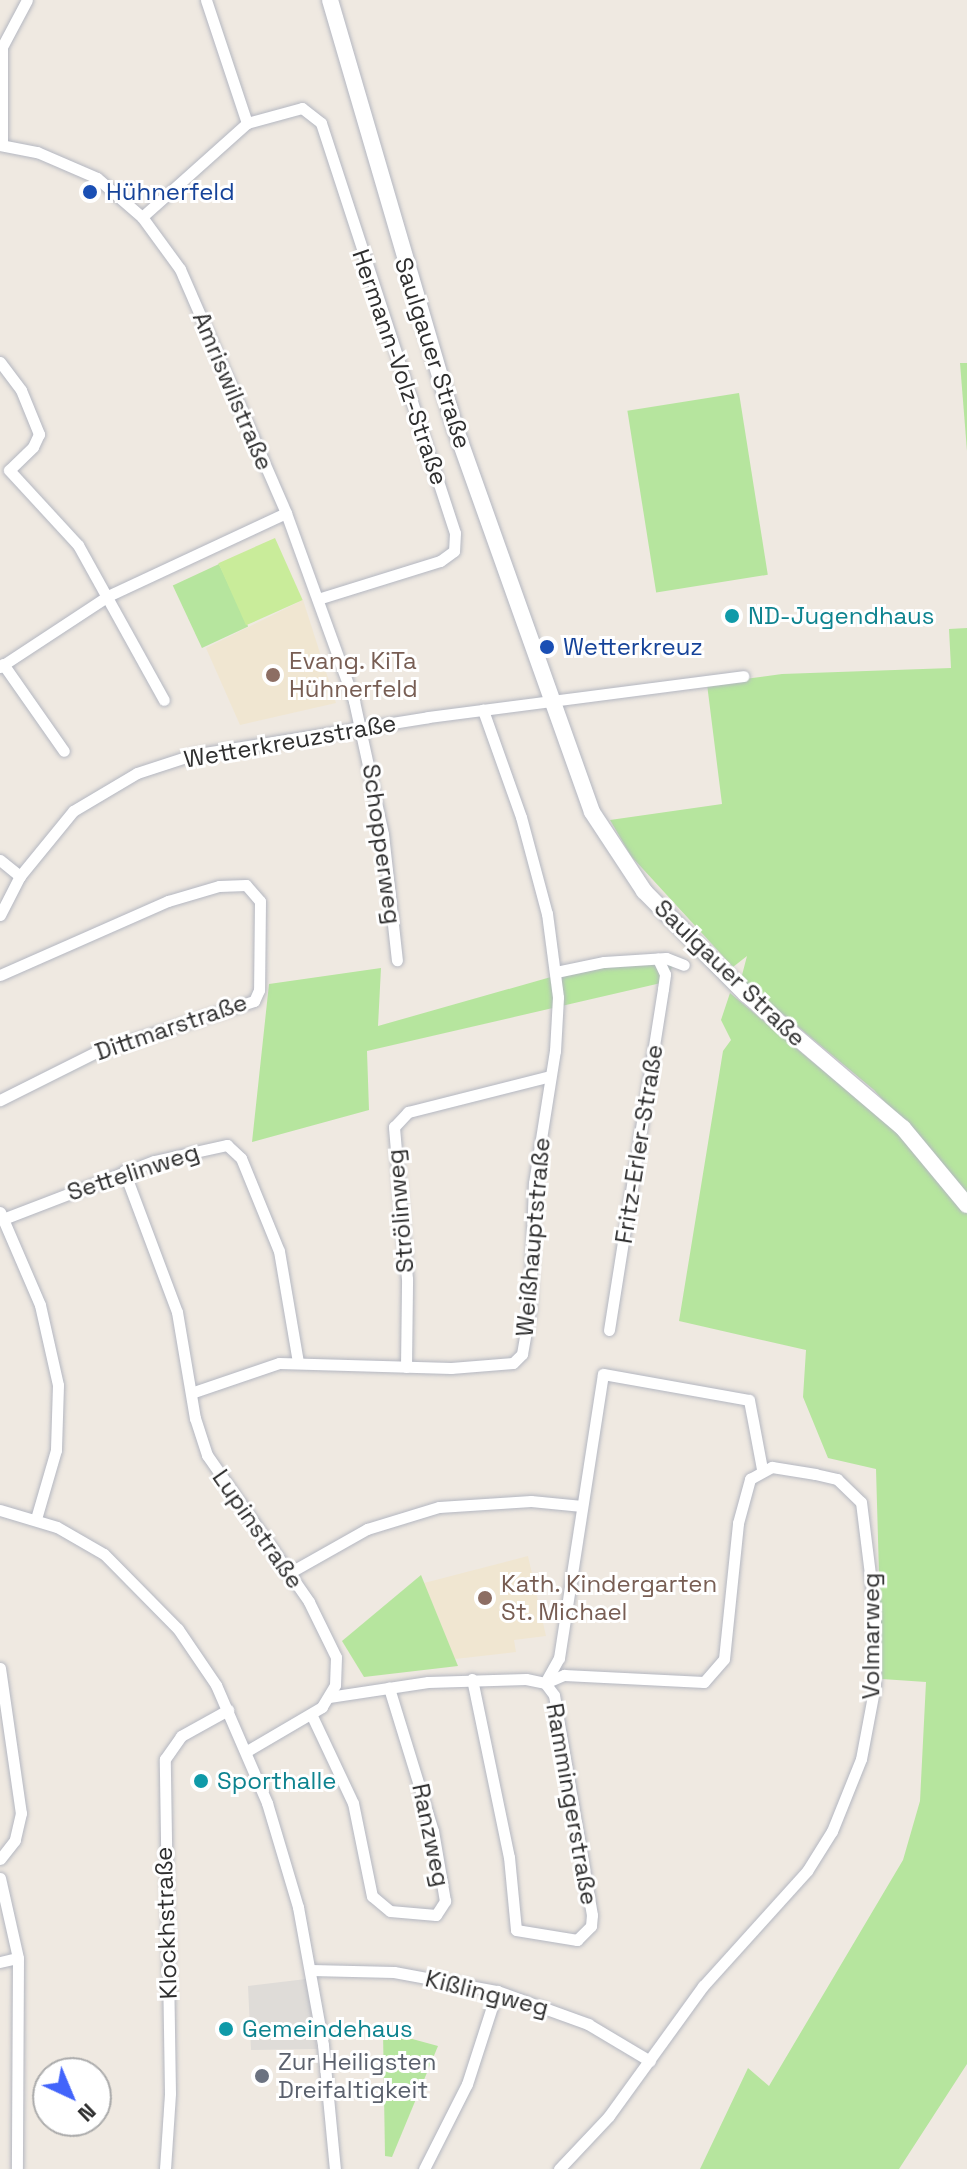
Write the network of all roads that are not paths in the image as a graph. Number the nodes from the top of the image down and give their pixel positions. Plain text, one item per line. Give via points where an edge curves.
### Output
1 (27, 0) edge
2 (206, 0) edge
3 (330, 0) edge
4 (3, 33) edge
5 (247, 123) junction
6 (1, 145) edge
7 (142, 217) junction
8 (0, 362) edge
9 (4, 474) edge
10 (286, 513) junction
11 (108, 596) junction
12 (318, 599) junction
13 (1, 666) edge
14 (743, 676) dead end
15 (164, 700) dead end
16 (550, 702) junction
17 (483, 710) junction
18 (363, 727) junction
19 (64, 751) dead end
20 (0, 860) edge
21 (20, 876) junction
22 (0, 915) edge
23 (658, 959) junction
24 (397, 960) dead end
25 (684, 965) dead end
26 (556, 972) junction
27 (0, 975) edge
28 (550, 1076) junction
29 (0, 1100) edge
30 (124, 1171) junction
31 (967, 1205) edge
32 (1, 1216) edge
33 (609, 1330) dead end
34 (298, 1362) junction
35 (406, 1367) junction
36 (191, 1393) junction
37 (762, 1469) junction
38 (582, 1506) junction
39 (0, 1510) edge
40 (36, 1519) junction
41 (289, 1573) junction
42 (0, 1668) edge
43 (472, 1679) junction
44 (545, 1683) junction
45 (389, 1688) junction
46 (329, 1697) junction
47 (228, 1710) junction
48 (312, 1716) junction
49 (247, 1751) junction
50 (0, 1859) edge
51 (0, 1878) edge
52 (18, 1958) junction
53 (0, 1962) edge
54 (311, 1970) junction
55 (497, 1991) junction
56 (650, 2061) junction
57 (17, 2169) edge
58 (165, 2169) edge
59 (335, 2169) edge
60 (424, 2169) edge
61 (559, 2169) edge

1 - 4 street
2 - 5 street
3 - 16 main road, Saulgauer Straße via 417,308
4 - 6 street
5 - 7 street, Hermann-Volz-Straße
5 - 12 street, Hermann-Volz-Straße via 302,108 321,123 457,542 440,561
6 - 7 street, Amriswilstraße via 66,163 97,178
7 - 10 street, Amriswilstraße via 180,269
8 - 9 street via 21,390 39,434
9 - 11 street via 78,545
10 - 11 street
10 - 12 street, Amriswilstraße
11 - 13 street
11 - 15 street
12 - 18 street, Amriswilstraße
13 - 19 street
14 - 16 street
16 - 17 street, Wetterkreuzstraße
16 - 31 main road, Saulgauer Straße via 592,812 644,891 746,994 903,1128
17 - 18 street, Wetterkreuzstraße
17 - 26 street, Weißhauptstraße via 521,817
18 - 21 street, Wetterkreuzstraße via 203,753 137,773 73,811
18 - 24 street, Schopperweg via 383,834
20 - 21 street
21 - 22 street, Wetterkreuzstraße
23 - 25 street
23 - 26 street
23 - 33 street, Fritz-Erler-Straße via 665,974
26 - 28 street, Weißhauptstraße via 558,1023
27 - 29 street, Dittmarstraße via 168,901 219,886 246,885 260,901 259,990 254,1001 98,1051
28 - 35 street, Weißhauptstraße via 534,1183 531,1297 522,1354 506,1364
28 - 35 street, Strölinweg via 408,1112 394,1127 407,1279
30 - 32 street, Settelinweg
30 - 34 street, Settelinweg via 216,1145 233,1149 279,1251
30 - 36 street, Lupinstraße via 169,1284
32 - 40 street via 40,1305 58,1385 56,1450
34 - 35 street, Weißhauptstraße
34 - 36 street, Weißhauptstraße via 263,1366
36 - 41 street, Lupinstraße via 199,1434 220,1480
37 - 38 street, Rammingerstraße via 749,1400 603,1374
37 - 44 street via 742,1496 727,1643 714,1676 694,1685 564,1675
37 - 56 street, Volmarweg via 837,1479 861,1502 875,1615 870,1722 852,1786 821,1852 703,1986
38 - 41 street via 531,1501 439,1507 367,1529
38 - 44 street, Rammingerstraße via 559,1658
39 - 40 street
40 - 47 street via 104,1554 147,1594 204,1665
41 - 46 street, Lupinstraße via 336,1657
42 - 50 street via 21,1813 15,1840
43 - 44 street, Rammingerstraße
43 - 44 street, Rammingerstraße via 509,1857 516,1930 577,1940 591,1926 592,1915 554,1695
43 - 45 street, Rammingerstraße
45 - 46 street, Rammingerstraße
45 - 48 street, Ranzweg via 433,1831 445,1901 436,1915 390,1911 372,1896 353,1803
46 - 48 street
47 - 49 street
47 - 58 street, Klockhstraße via 181,1736 165,1759 162,1853 170,2078
48 - 49 street
49 - 54 street via 284,1857
51 - 52 street
52 - 53 street
52 - 57 street
54 - 55 street, Kißlingweg via 394,1972
54 - 59 street
55 - 56 street, Kißlingweg via 588,2024
55 - 60 street via 467,2084
56 - 61 street, Volmarweg

